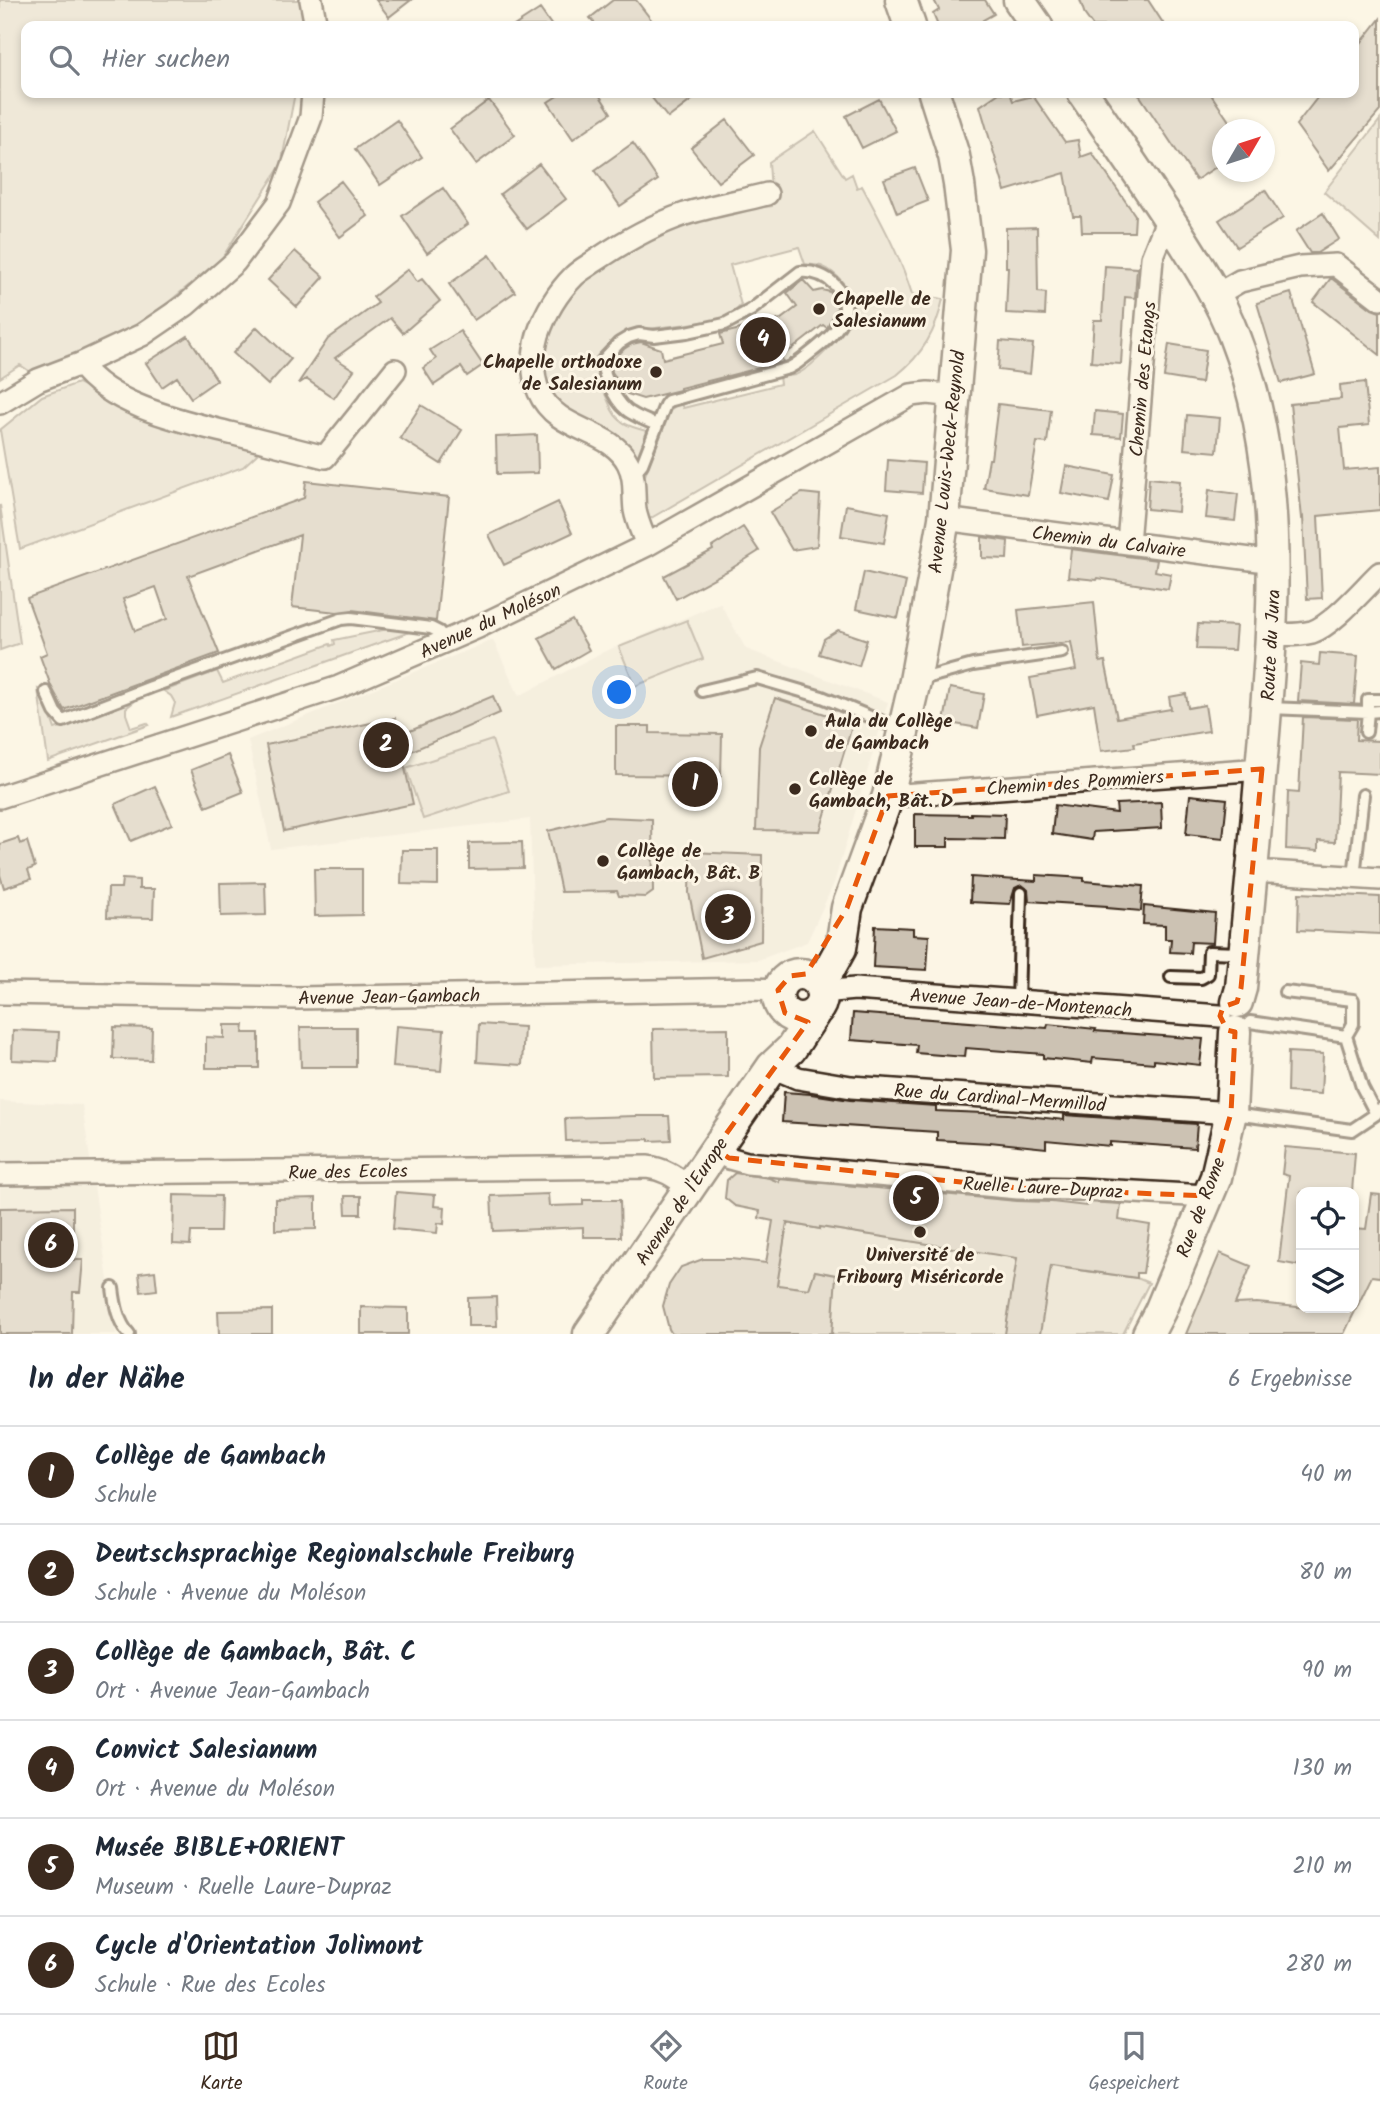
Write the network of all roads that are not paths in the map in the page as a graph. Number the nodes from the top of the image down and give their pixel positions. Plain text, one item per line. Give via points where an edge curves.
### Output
1 (311, 0) edge
2 (901, 0) edge
3 (1019, 0) edge
4 (315, 21) edge
5 (908, 21) edge
6 (1034, 21) edge
7 (312, 98) edge
8 (936, 98) edge
9 (1086, 98) edge
10 (767, 194) dead end
11 (1168, 218) junction
12 (1216, 295) junction
13 (1380, 299) edge
14 (80, 364) junction
15 (395, 370) dead end
16 (955, 396) junction
17 (0, 403) edge
18 (657, 425) junction
19 (631, 472) junction
20 (944, 519) junction
21 (1128, 543) junction
22 (647, 545) junction
23 (1274, 562) junction
24 (1380, 573) edge
25 (1272, 634) junction
26 (446, 640) junction
27 (1062, 652) dead end
28 (915, 681) junction
29 (702, 691) dead end
30 (46, 692) dead end
31 (1380, 700) edge
32 (1266, 708) junction
33 (1380, 711) edge
34 (1368, 712) junction
35 (905, 731) junction
36 (1366, 732) dead end
37 (1262, 769) junction
38 (1363, 795) dead end
39 (888, 796) junction
40 (0, 797) edge
41 (1253, 871) junction
42 (1354, 877) junction
43 (1380, 879) edge
44 (1021, 892) dead end
45 (1244, 953) junction
46 (1171, 978) dead end
47 (1285, 992) dead end
48 (0, 993) edge
49 (804, 995) junction
50 (1018, 1002) junction
51 (1235, 1018) junction
52 (1346, 1036) junction
53 (772, 1067) junction
54 (1378, 1112) edge
55 (1231, 1114) junction
56 (715, 1149) junction
57 (0, 1174) edge
58 (689, 1187) junction
59 (1207, 1196) junction
60 (113, 1288) dead end
61 (129, 1334) edge
62 (589, 1334) edge
63 (1148, 1334) edge

1 - 4 street
2 - 5 main road
3 - 6 main road
7 - 14 street via 279,203 235,262 142,335
8 - 16 main road, Avenue Louis-Weck-Reynold via 957,175 967,250
9 - 11 main road, Route du Jura
10 - 19 street via 684,215 646,230 574,276 553,302 533,354 539,392 548,408 564,421 617,449
11 - 12 main road, Route du Jura
11 - 21 street, Chemin des Etangs via 1152,258
12 - 13 street via 1240,281 1300,267 1336,265
12 - 23 main road, Route du Jura via 1252,389 1266,460
14 - 15 street via 88,376 161,415 325,457
14 - 17 street via 38,380
16 - 20 main road, Avenue Louis-Weck-Reynold
16 - 22 street, Avenue du Moléson via 911,395
18 - 18 lane via 672,398 796,365 839,326 846,310 843,294 821,276 800,272 725,324 654,336 639,334 619,343 603,360 614,396 628,413
18 - 19 lane via 642,464
19 - 22 street via 635,510
20 - 21 street, Chemin du Calvaire
20 - 28 main road, Avenue Louis-Weck-Reynold
21 - 23 street, Chemin du Calvaire
22 - 26 street, Avenue du Moléson
23 - 25 main road, Route du Jura
24 - 25 street via 1326,625 1312,632
25 - 32 main road, Route du Jura
26 - 30 lane via 431,628 341,619 63,721
26 - 40 street, Avenue du Moléson via 339,687
27 - 28 lane via 973,665
28 - 35 main road, Avenue Louis-Weck-Reynold
29 - 35 lane via 757,678 822,697
31 - 34 lane via 1368,700
32 - 34 lane
32 - 37 main road, Route du Jura
33 - 34 lane
34 - 36 lane
35 - 39 main road, Avenue Louis-Weck-Reynold
37 - 39 street, Chemin des Pommiers
37 - 41 main road, Route du Jura
38 - 42 lane
39 - 49 main road, Avenue Louis-Weck-Reynold via 847,908 841,948
41 - 42 street
41 - 45 main road, Route du Jura
42 - 43 street
44 - 50 lane
45 - 46 lane via 1209,952 1208,974
45 - 51 main road, Route du Jura
47 - 52 lane via 1353,1000 1353,1024
48 - 49 street, Avenue Jean-Gambach via 298,998 751,989
49 - 50 street, Avenue Jean-de-Montenach via 855,989
49 - 53 main road, Avenue de l'Europe
50 - 51 street, Avenue Jean-de-Montenach
51 - 52 lane
51 - 55 main road, Rue de Rome
52 - 54 lane via 1362,1087
53 - 55 street, Rue du Cardinal-Mermillod via 798,1078 851,1087
53 - 56 main road, Avenue de l'Europe
54 - 55 lane via 1352,1130
55 - 59 main road, Rue de Rome
56 - 58 main road, Avenue de l'Europe
56 - 59 street, Ruelle Laure-Dupraz via 747,1163 1018,1188
57 - 58 street, Rue des Ecoles via 647,1167 669,1172
58 - 62 main road, Avenue de l'Europe
59 - 63 main road, Rue de Rome
60 - 61 lane via 116,1308

